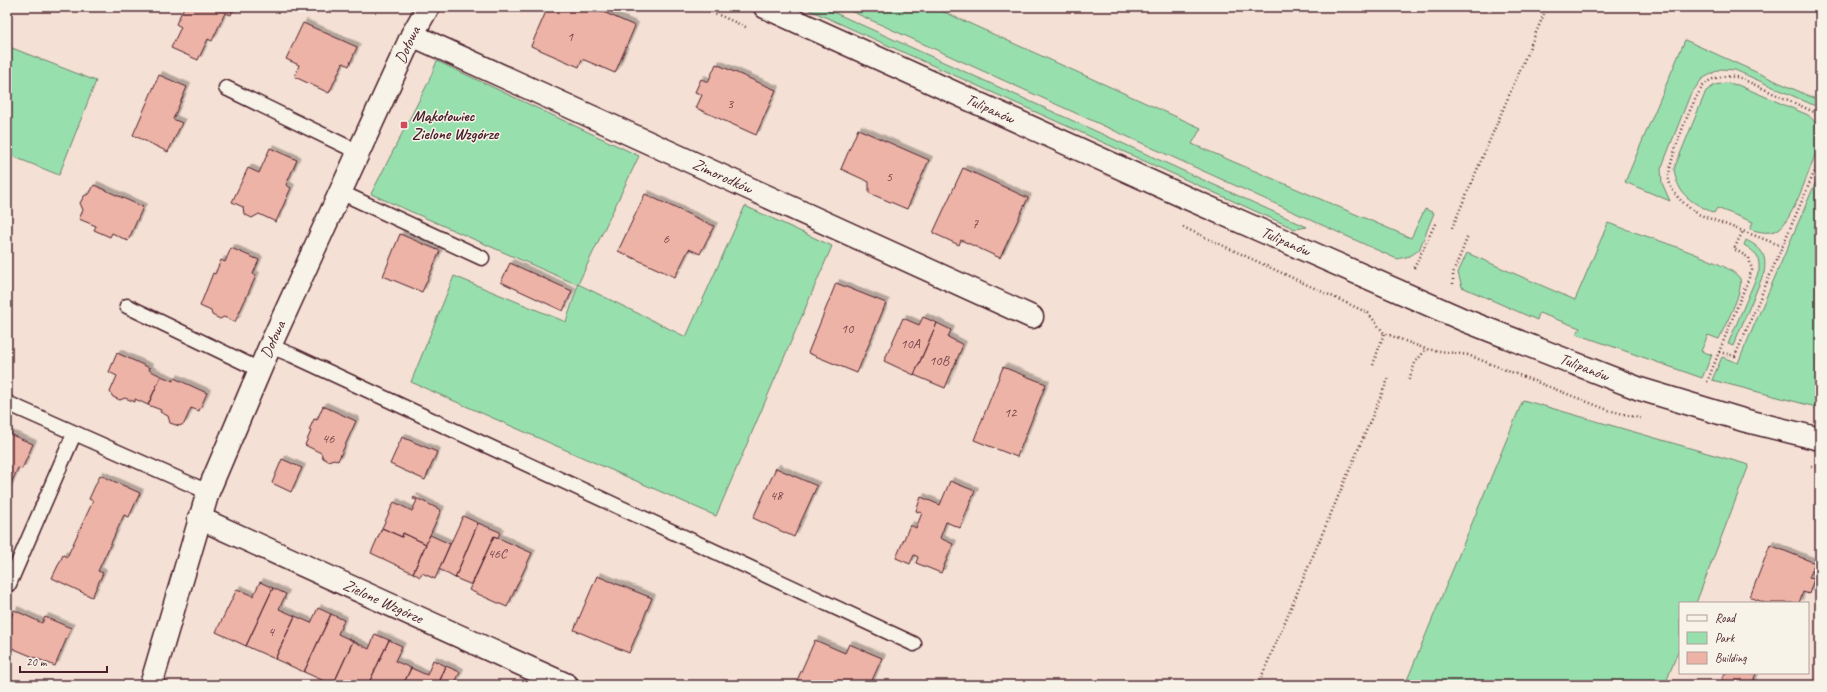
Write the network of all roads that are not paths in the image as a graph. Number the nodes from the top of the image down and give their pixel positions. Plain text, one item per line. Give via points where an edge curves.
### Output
1 (428, 7) edge
2 (765, 7) edge
3 (412, 35) junction
4 (226, 88) dead end
5 (358, 152) junction
6 (340, 192) junction
7 (482, 258) dead end
8 (127, 306) dead end
9 (1032, 317) dead end
10 (270, 346) junction
11 (260, 370) junction
12 (7, 403) edge
13 (74, 434) junction
14 (1820, 439) edge
15 (208, 492) junction
16 (199, 518) junction
17 (9, 584) dead end
18 (914, 644) dead end
19 (151, 685) edge
20 (567, 685) edge

1 - 3 street, Dołowa
2 - 14 street, Tulipanów via 1464,320 1640,389 1743,420
3 - 5 street, Dołowa
3 - 9 street, Zimorodków
4 - 5 lane
5 - 6 street, Dołowa
6 - 7 lane
6 - 10 street, Dołowa
8 - 11 lane
10 - 11 street, Dołowa
10 - 18 lane
11 - 15 street, Dołowa
12 - 13 lane
13 - 15 lane
13 - 17 lane
15 - 16 street, Dołowa
16 - 19 street, Dołowa
16 - 20 street, Zielone Wzgórze

